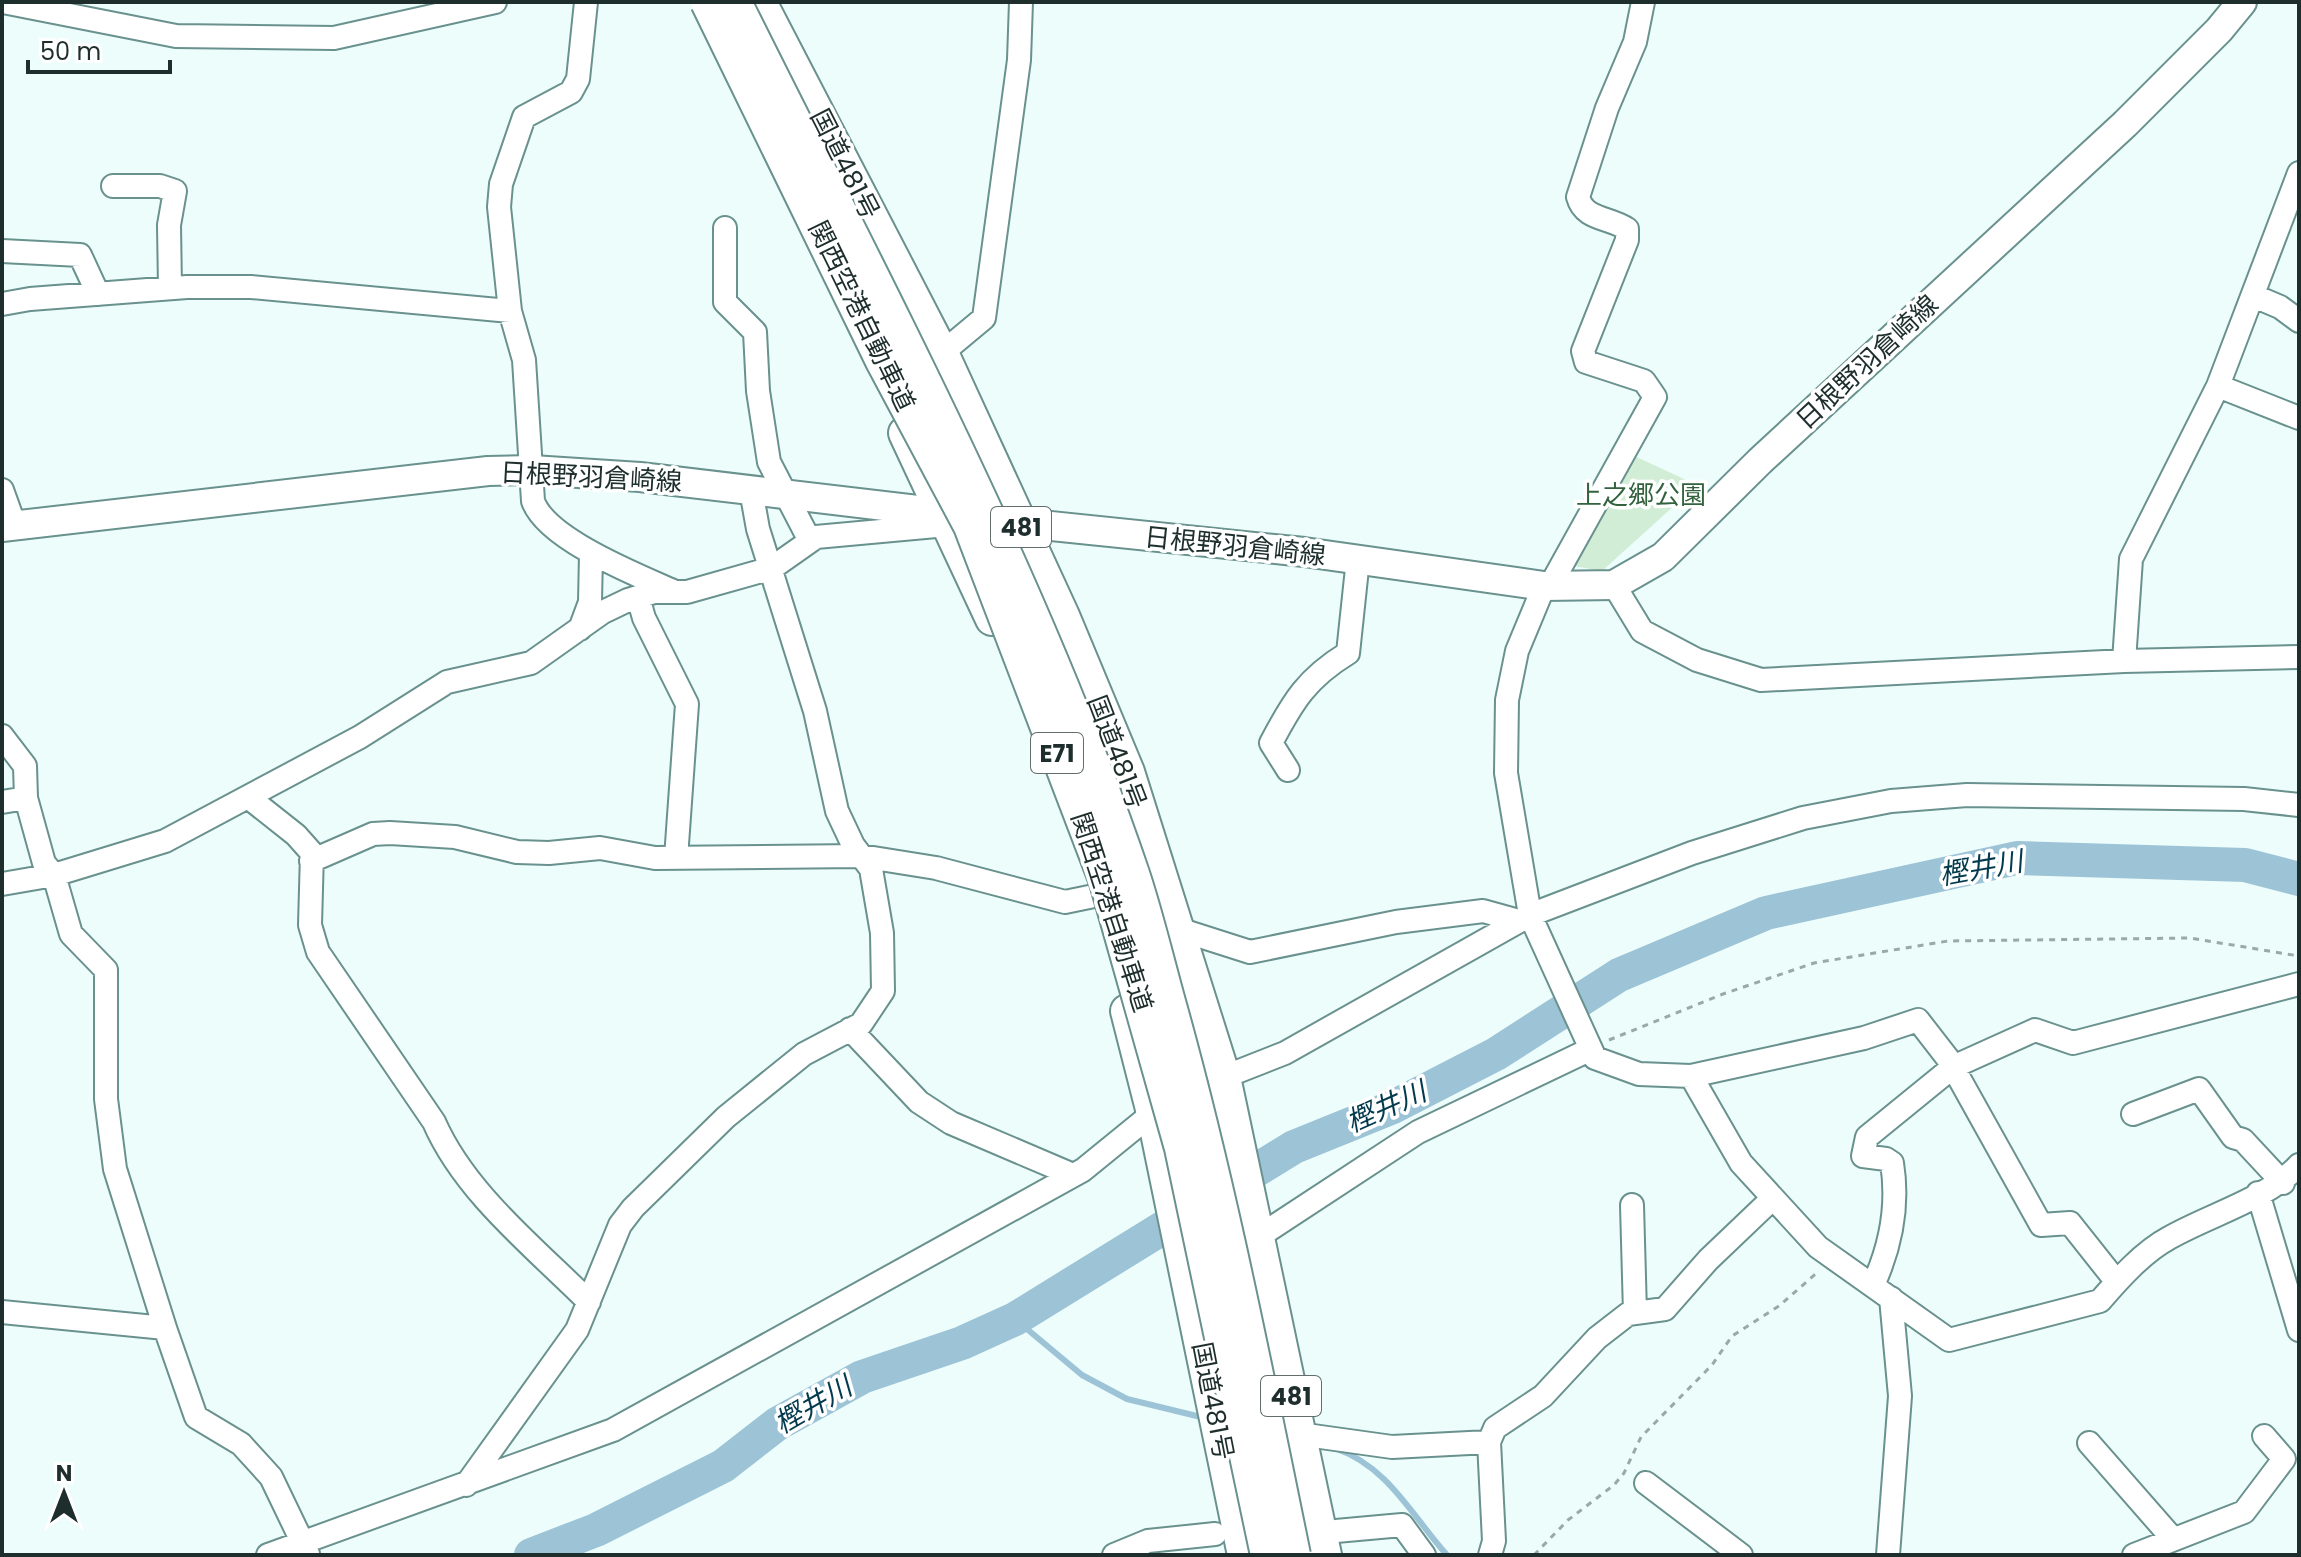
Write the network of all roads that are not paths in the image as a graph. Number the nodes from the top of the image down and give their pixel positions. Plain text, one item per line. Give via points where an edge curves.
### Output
1 (3, 2) edge
2 (495, 2) edge
3 (586, 2) edge
4 (692, 2) edge
5 (707, 2) edge
6 (735, 2) edge
7 (760, 2) edge
8 (1021, 2) edge
9 (1643, 2) edge
10 (2242, 2) edge
11 (98, 12) edge
12 (2299, 173) edge
13 (113, 186) dead end
14 (725, 228) dead end
15 (2, 251) edge
16 (170, 288) junction
17 (98, 294) junction
18 (2254, 296) junction
19 (2, 304) edge
20 (510, 311) junction
21 (2299, 321) edge
22 (942, 353) junction
23 (2218, 386) junction
24 (2299, 418) edge
25 (532, 470) junction
26 (2, 490) edge
27 (751, 490) junction
28 (786, 494) junction
29 (944, 518) junction
30 (1020, 524) junction
31 (8, 527) edge
32 (810, 541) junction
33 (591, 554) junction
34 (1358, 559) junction
35 (772, 568) junction
36 (1614, 585) junction
37 (1547, 586) junction
38 (674, 592) junction
39 (638, 597) junction
40 (580, 629) junction
41 (2299, 657) edge
42 (2124, 661) junction
43 (2, 736) edge
44 (1288, 770) dead end
45 (248, 797) junction
46 (26, 798) junction
47 (2, 802) edge
48 (2299, 805) edge
49 (861, 856) junction
50 (676, 858) junction
51 (311, 861) junction
52 (54, 875) junction
53 (2, 884) edge
54 (1094, 896) junction
55 (1525, 918) junction
56 (1178, 929) junction
57 (2299, 984) edge
58 (850, 1029) junction
59 (1591, 1049) junction
60 (1953, 1067) junction
61 (1691, 1076) junction
62 (1224, 1077) junction
63 (1153, 1113) junction
64 (2133, 1114) dead end
65 (2299, 1165) edge
66 (1073, 1175) junction
67 (2283, 1183) junction
68 (2258, 1193) junction
69 (1772, 1199) junction
70 (1632, 1205) dead end
71 (1258, 1237) junction
72 (2116, 1281) junction
73 (2291, 1282) edge
74 (1882, 1292) junction
75 (589, 1302) junction
76 (2, 1312) edge
77 (1635, 1313) junction
78 (165, 1328) junction
79 (2299, 1330) edge
80 (1299, 1434) junction
81 (2264, 1436) dead end
82 (1489, 1442) junction
83 (2089, 1443) dead end
84 (1646, 1483) dead end
85 (466, 1485) junction
86 (1215, 1534) dead end
87 (2173, 1539) junction
88 (1330, 1543) edge
89 (306, 1548) edge
90 (268, 1555) edge
91 (1114, 1555) edge
92 (1244, 1555) edge
93 (1267, 1555) edge
94 (1294, 1555) edge
95 (1424, 1555) edge
96 (1490, 1555) edge
97 (1741, 1555) edge
98 (1888, 1555) edge
99 (2134, 1555) edge

1 - 11 street
2 - 11 street via 334,38 176,36
3 - 20 street via 578,79 571,92 524,117 501,184
4 - 29 highway, 国道481号 / 481
5 - 93 highway, 関西空港自動車道 / E71, bridge via 882,361 970,526 1106,882 1181,1148
6 - 94 highway, 関西空港自動車道 / E71, bridge via 995,531 1047,646 1134,875 1235,1271
7 - 22 highway, 国道481号 / 481
8 - 22 street via 1019,60 984,318
9 - 37 street via 1635,42 1578,197 1589,215 1627,229 1583,351 1586,362 1644,381 1655,397
10 - 36 main road, 日根野羽倉崎線 via 2125,124 1663,557
12 - 18 street
13 - 16 street via 175,191 169,225
14 - 28 street via 725,302 755,332 769,462
15 - 17 street via 80,255
16 - 17 street
16 - 20 street via 251,287
17 - 19 street
18 - 21 street
18 - 23 street
20 - 25 street via 524,360
22 - 30 highway, 国道481号 / 481
23 - 24 street
23 - 42 street via 2131,559
25 - 27 main road, 日根野羽倉崎線
25 - 31 main road, 日根野羽倉崎線
25 - 33 street via 537,513
26 - 31 street
27 - 28 main road, 日根野羽倉崎線
27 - 35 street
28 - 29 main road, 日根野羽倉崎線
28 - 32 street
29 - 30 main road, 日根野羽倉崎線
29 - 32 street
29 - 54 highway, 国道481号 / 481 via 1014,665
30 - 34 main road, 日根野羽倉崎線
30 - 56 highway, 国道481号 / 481 via 1128,772
32 - 35 street
33 - 38 street
33 - 40 street via 590,602
34 - 37 main road, 日根野羽倉崎線
34 - 44 street via 1348,653 1320,671 1293,700 1271,743
35 - 38 street
35 - 49 street via 815,711 837,811
36 - 37 main road, 日根野羽倉崎線
36 - 42 street via 1642,631 1697,660 1761,680
37 - 55 street via 1517,651 1507,700 1506,773
38 - 39 street
39 - 40 street
39 - 50 street via 687,704
40 - 45 street via 531,663 447,682 360,737
41 - 42 street
43 - 46 street via 25,766
45 - 51 street via 296,835 312,853
45 - 52 street via 165,841
46 - 47 street
46 - 52 street via 44,863
48 - 55 street via 2067,794 1891,801 1803,818 1706,849
49 - 50 street
49 - 54 street via 936,868 1065,902
49 - 58 street via 871,869 885,971 883,991 872,1010
50 - 51 street via 600,848 517,852 455,837 390,833 373,834
51 - 75 street via 310,925 318,952 337,983 481,1195
52 - 53 street
52 - 78 street via 71,934 106,970 106,1099 115,1169
54 - 63 highway, 国道481号 / 481
55 - 56 street via 1483,911 1396,922 1250,952
55 - 59 street
55 - 62 street via 1285,1053
56 - 62 highway, 国道481号 / 481
57 - 60 street via 2073,1043 2035,1030
58 - 66 street via 919,1102 951,1123
58 - 75 street via 804,1054 726,1117 633,1208 620,1225
59 - 61 street via 1595,1058 1639,1074
59 - 71 street via 1418,1132
60 - 61 street via 1918,1020 1864,1038
60 - 72 street via 2041,1225 2070,1223
60 - 74 street via 1867,1137 1863,1156 1892,1163 1896,1184
61 - 69 street via 1741,1163
62 - 71 highway, 国道481号 / 481
63 - 66 street
63 - 92 highway, 国道481号 / 481
64 - 67 street via 2199,1089 2233,1137 2243,1140
65 - 67 street
66 - 85 street via 613,1430
67 - 68 street
68 - 72 street via 2165,1239
68 - 73 street
69 - 74 street via 1818,1247
69 - 77 street via 1665,1309
70 - 77 street
71 - 80 highway, 国道481号 / 481
72 - 74 street via 2100,1301 1949,1340
73 - 79 street
74 - 98 street via 1900,1396
75 - 85 street via 577,1330
76 - 78 street
77 - 82 street via 1597,1338 1543,1396 1495,1428
78 - 89 street via 196,1417 241,1444 271,1477
80 - 82 street via 1392,1447
80 - 88 highway, 国道481号 / 481
81 - 87 street via 2284,1459 2244,1512
82 - 96 street via 1494,1541
83 - 87 street
84 - 97 street
85 - 89 street
86 - 91 street via 1148,1541
87 - 99 street
88 - 95 street via 1402,1525
89 - 90 street

